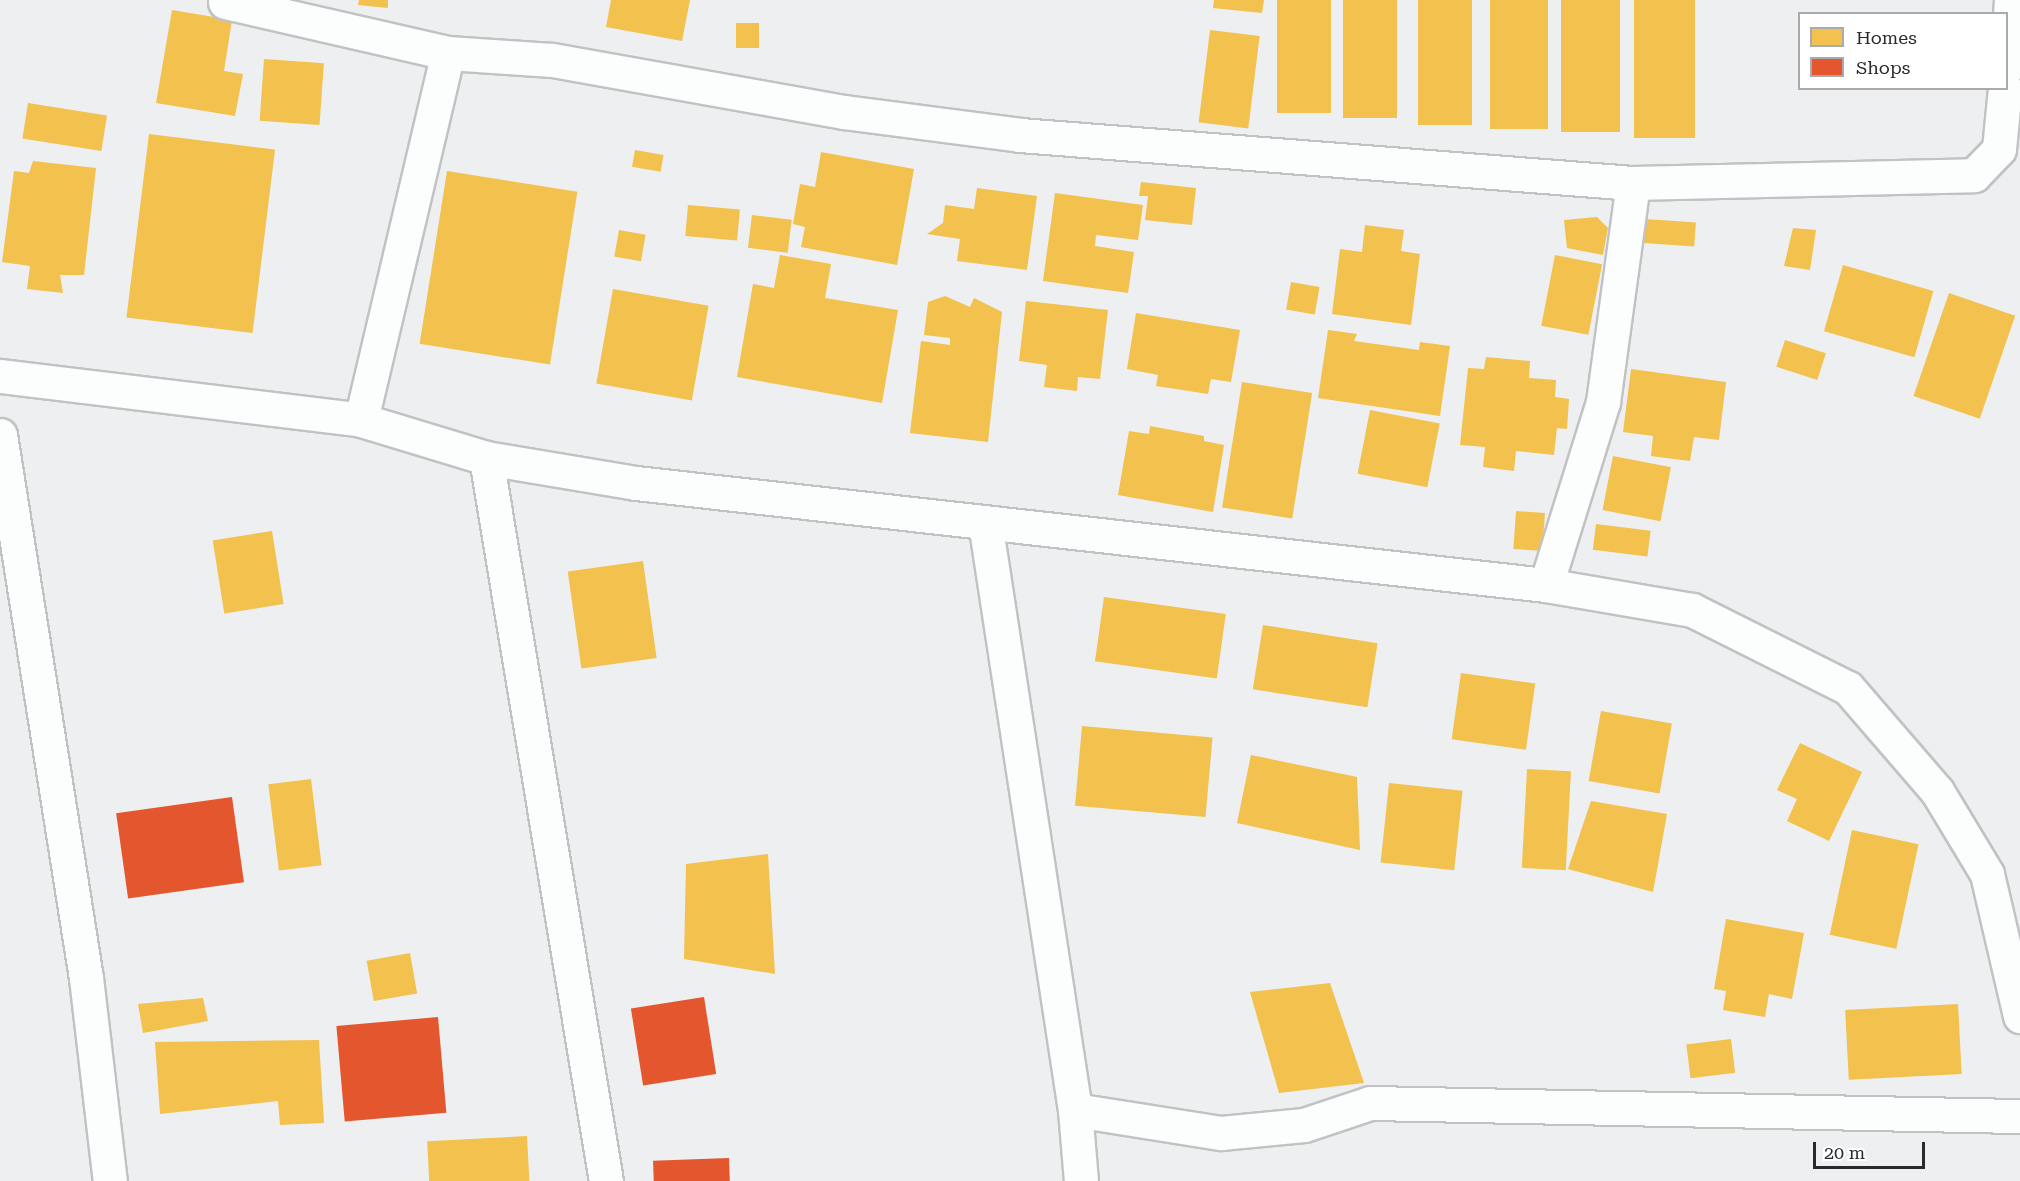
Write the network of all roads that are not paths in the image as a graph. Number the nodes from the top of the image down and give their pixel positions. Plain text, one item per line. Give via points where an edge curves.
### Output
1 (2011, 0) edge
2 (225, 2) dead end
3 (2008, 51) edge
4 (448, 53) junction
5 (2005, 90) edge
6 (1633, 183) junction
7 (0, 376) edge
8 (362, 420) junction
9 (0, 435) edge
10 (486, 458) junction
11 (985, 522) junction
12 (1546, 585) junction
13 (2020, 1016) edge
14 (1076, 1110) junction
15 (2020, 1116) edge
16 (110, 1181) edge
17 (606, 1181) edge
18 (1081, 1181) edge

1 - 3 street
2 - 4 street
4 - 6 street via 552,60 844,112 1020,135
4 - 8 street
5 - 6 street via 1999,149 1974,175
6 - 12 street via 1603,402
7 - 8 street
8 - 10 street
9 - 16 street via 86,978
10 - 11 street via 636,483
10 - 17 street
11 - 12 street
11 - 14 street
12 - 13 street via 1692,610 1848,688 1937,791 1987,874
14 - 15 street via 1221,1133 1304,1125 1370,1103
14 - 18 street

